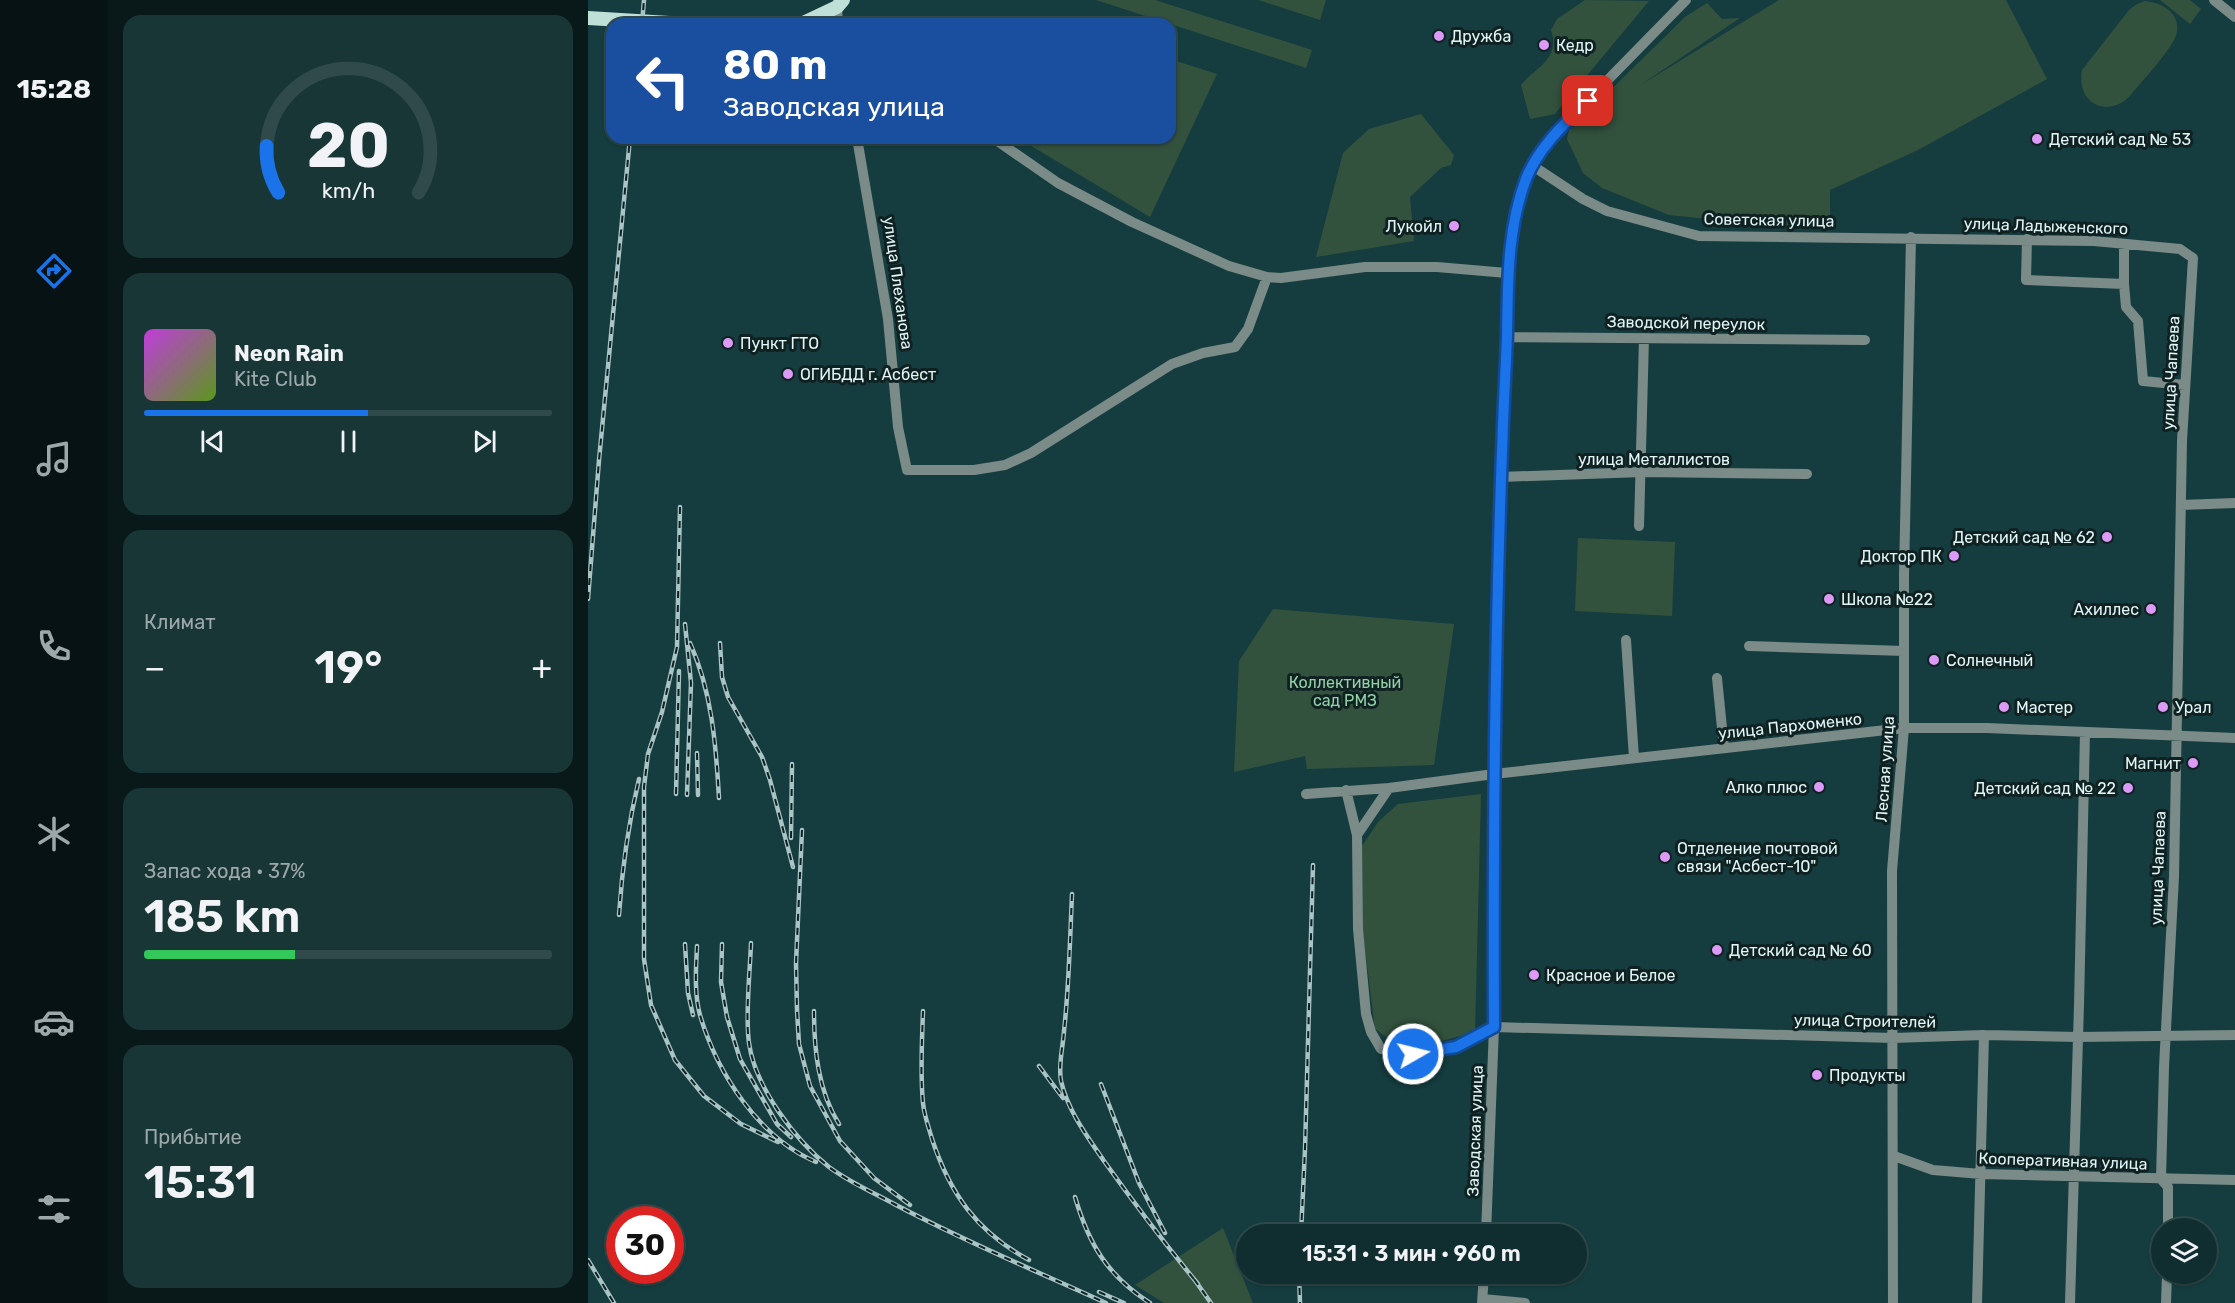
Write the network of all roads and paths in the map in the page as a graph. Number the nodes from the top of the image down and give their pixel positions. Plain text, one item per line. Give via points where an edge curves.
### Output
1 (1686, 0) edge
2 (2214, 0) edge
3 (840, 3) edge
4 (588, 17) edge
5 (2235, 17) edge
6 (606, 18) edge
7 (812, 18) edge
8 (839, 18) edge
9 (858, 144) edge
10 (1002, 144) edge
11 (1533, 166) junction
12 (1911, 237) junction
13 (2027, 239) junction
14 (2124, 244) junction
15 (2180, 249) joint
16 (1507, 273) junction
17 (1267, 277) junction
18 (2124, 284) junction
19 (1507, 337) junction
20 (1644, 338) junction
21 (1865, 340) dead end
22 (2185, 385) junction
23 (1642, 472) junction
24 (1807, 474) dead end
25 (1501, 477) junction
26 (2235, 503) edge
27 (2181, 504) junction
28 (1640, 526) dead end
29 (1626, 640) dead end
30 (1749, 646) dead end
31 (1904, 651) junction
32 (1717, 678) dead end
33 (1904, 728) junction
34 (2085, 732) junction
35 (2176, 736) junction
36 (2235, 738) edge
37 (1724, 748) junction
38 (1634, 758) junction
39 (1494, 774) junction
40 (1389, 788) junction
41 (1346, 790) junction
42 (1306, 794) dead end
43 (1358, 835) junction
44 (1494, 1027) junction
45 (1984, 1035) junction
46 (2166, 1035) junction
47 (2235, 1035) edge
48 (2078, 1037) junction
49 (1893, 1038) junction
50 (1894, 1156) junction
51 (1980, 1174) junction
52 (2074, 1176) junction
53 (2161, 1179) junction
54 (2235, 1180) edge
55 (2168, 1218) edge
56 (1486, 1224) edge
57 (1484, 1284) edge
58 (2167, 1284) edge
59 (1483, 1301) edge
60 (1525, 1303) edge
61 (1893, 1303) edge
62 (1977, 1303) edge
63 (2070, 1303) edge
64 (2166, 1303) edge

1 - 11 street, Заводская улица via 1549,140
2 - 5 street
3 - 7 main road
3 - 8 street
4 - 6 main road
9 - 17 street, улица Плеханова via 888,319 898,427 907,470 974,470 1005,465 1031,453 1172,364 1235,347 1248,329
10 - 17 street via 1058,183 1132,222 1228,266
11 - 12 street, Советская улица via 1607,211 1700,236
11 - 16 street, Заводская улица via 1526,178
12 - 13 street, улица Ладыженского
12 - 31 street, Лесная улица
13 - 14 street, улица Ладыженского
13 - 18 street via 2026,280
14 - 15 street, улица Ладыженского
14 - 18 street
15 - 22 street, улица Чапаева via 2193,258
16 - 17 street via 1437,267 1365,267
16 - 19 street, Заводская улица
18 - 22 street via 2126,307 2138,321 2143,381
19 - 20 street, Заводской переулок
19 - 25 street, Заводская улица
20 - 21 street, Заводской переулок
20 - 23 street
22 - 27 street, улица Чапаева
23 - 24 street, улица Металлистов
23 - 25 street, улица Металлистов
23 - 28 street
25 - 39 street, Заводская улица
26 - 27 street
27 - 35 street, улица Чапаева
29 - 38 street
30 - 31 street
31 - 33 street, Лесная улица
32 - 37 street
33 - 34 street, улица Пархоменко
33 - 37 street, улица Пархоменко
33 - 49 street, Лесная улица via 1892,872
34 - 35 street, улица Пархоменко
34 - 48 street
35 - 36 street, улица Пархоменко
35 - 46 street, улица Чапаева
37 - 38 street, улица Пархоменко
38 - 39 street, улица Пархоменко
39 - 40 street, улица Пархоменко
39 - 44 street, Заводская улица
40 - 41 street, улица Пархоменко
40 - 43 street
41 - 42 street, улица Пархоменко
41 - 43 street
43 - 44 street via 1358,929 1366,1014 1381,1049 1413,1054 1456,1047
44 - 49 street, улица Строителей
44 - 56 street, Заводская улица
45 - 48 street, улица Строителей
45 - 49 street, улица Строителей
45 - 51 street
46 - 47 street, улица Строителей
46 - 48 street, улица Строителей
46 - 53 street, улица Чапаева
48 - 52 street
49 - 50 street, Лесная улица
50 - 51 street, Кооперативная улица via 1933,1170
50 - 61 street, Лесная улица
51 - 52 street, Кооперативная улица
51 - 62 street
52 - 53 street, Кооперативная улица
52 - 63 street
53 - 54 street, Кооперативная улица
53 - 55 street, улица Чапаева via 2168,1187
57 - 59 street
58 - 64 street
59 - 60 street

